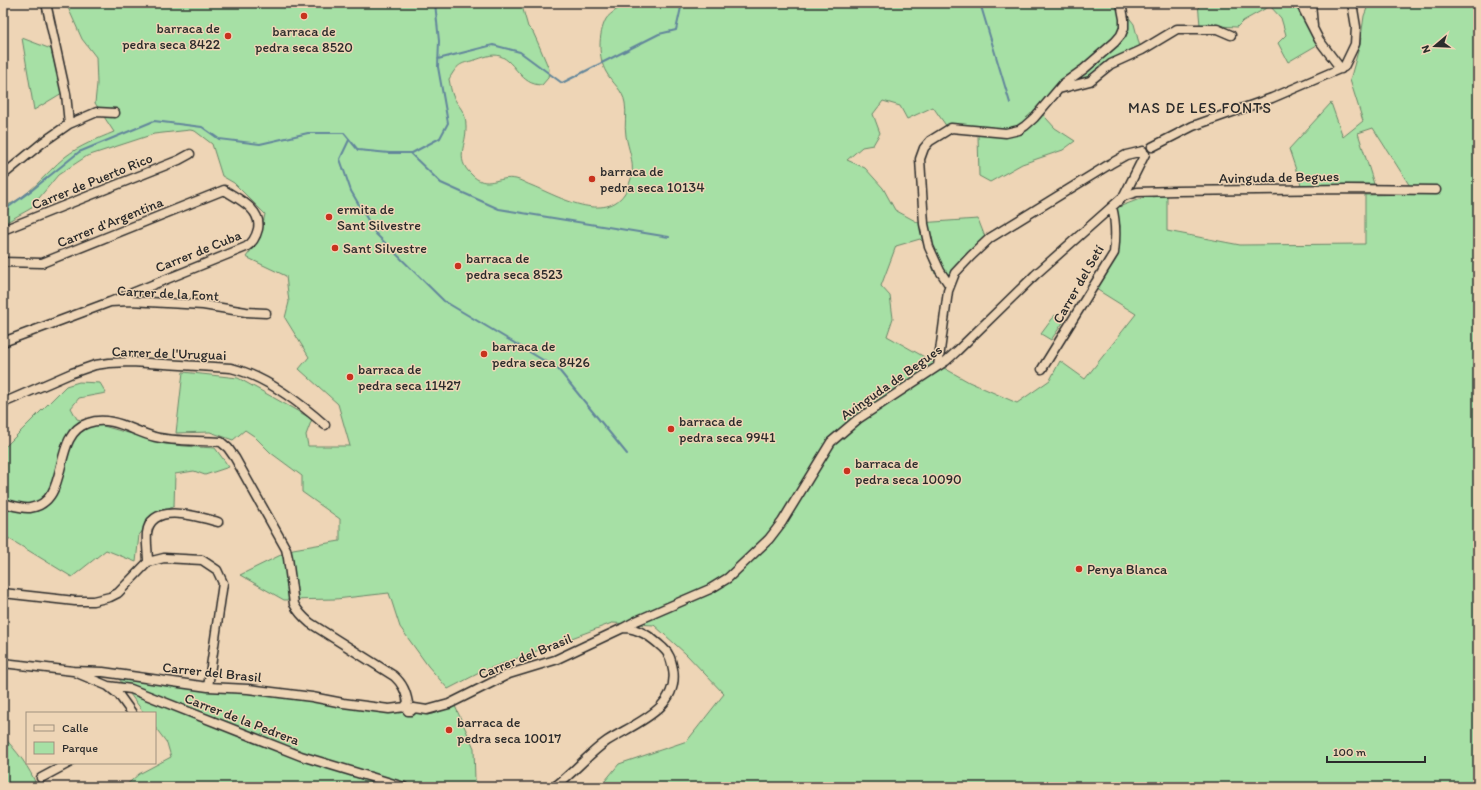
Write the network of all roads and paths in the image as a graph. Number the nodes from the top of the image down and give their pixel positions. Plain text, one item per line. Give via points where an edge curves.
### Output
1 (46, 3) edge
2 (1121, 3) edge
3 (1300, 3) edge
4 (1311, 3) edge
5 (1352, 3) edge
6 (1313, 31) junction
7 (1231, 35) dead end
8 (1341, 69) junction
9 (1059, 89) junction
10 (115, 113) dead end
11 (69, 124) junction
12 (1144, 152) junction
13 (190, 154) dead end
14 (3, 175) edge
15 (224, 190) joint
16 (1436, 190) dead end
17 (1124, 196) junction
18 (1112, 207) junction
19 (3, 230) edge
20 (3, 262) edge
21 (950, 286) junction
22 (110, 302) junction
23 (266, 313) dead end
24 (3, 342) edge
25 (938, 366) junction
26 (1042, 369) dead end
27 (3, 402) edge
28 (325, 424) dead end
29 (3, 503) edge
30 (218, 522) dead end
31 (148, 562) junction
32 (3, 593) edge
33 (623, 628) junction
34 (3, 663) edge
35 (73, 670) junction
36 (108, 686) junction
37 (208, 687) junction
38 (409, 706) junction
39 (131, 712) edge
40 (68, 764) edge
41 (41, 778) dead end
42 (404, 787) edge
43 (554, 787) edge

1 - 11 street via 66,94
2 - 9 street via 1124,19 1121,35
3 - 6 street
4 - 6 street
5 - 8 street via 1356,27 1355,44
6 - 8 street
7 - 9 street via 1217,29 1177,29 1142,50 1111,64 1090,81
8 - 12 street via 1272,98 1193,126 1152,147 1145,146
9 - 21 street via 1034,118 1019,130 1006,133 951,128 930,141 924,148 920,159 924,224 929,247
10 - 11 street via 97,112
11 - 14 street
12 - 17 street, Avinguda de Begues
12 - 21 street via 1126,155 990,238 955,273
13 - 19 street, Carrer de Puerto Rico
15 - 20 street, Carrer d'Argentina via 42,263
15 - 22 street, Carrer de Cuba via 255,212 259,222 258,231 251,244
16 - 17 street, Avinguda de Begues via 1176,191 1137,192
17 - 18 street, Avinguda de Begues
18 - 25 street, Avinguda de Begues via 1069,243 957,351
18 - 26 street, Carrer del Setí via 1116,239 1114,253
21 - 25 street
22 - 23 street, Carrer de la Font via 203,305
22 - 24 street, Carrer de la Font
25 - 33 street, Avinguda de Begues via 858,419 831,442 782,522 769,539 728,578 710,589 658,610
27 - 28 street, Carrer de l'Uruguai via 72,372 95,365 131,362 231,368 277,389 300,403
29 - 38 street via 28,508 45,502 53,492 65,449 79,428 88,423 110,421 154,436 221,442 228,448 286,549 294,604 302,616 394,676 403,685
30 - 31 street via 171,513 161,516 150,525 147,533
31 - 32 street via 118,593 104,599 75,601
31 - 37 street via 164,558 202,560 217,570 220,576 223,583
33 - 38 street, Carrer del Brasil via 555,660 509,674 449,704 427,710
33 - 43 street via 639,630 651,637 669,654 674,674 670,693 655,712 607,741
34 - 35 street, Carrer del Brasil
35 - 36 street, Carrer de la Pedrera
35 - 37 street, Carrer del Brasil
36 - 39 street via 119,695
36 - 42 street, Carrer de la Pedrera via 131,689 301,756
37 - 38 street, Carrer del Brasil via 248,689 389,709
40 - 41 street

